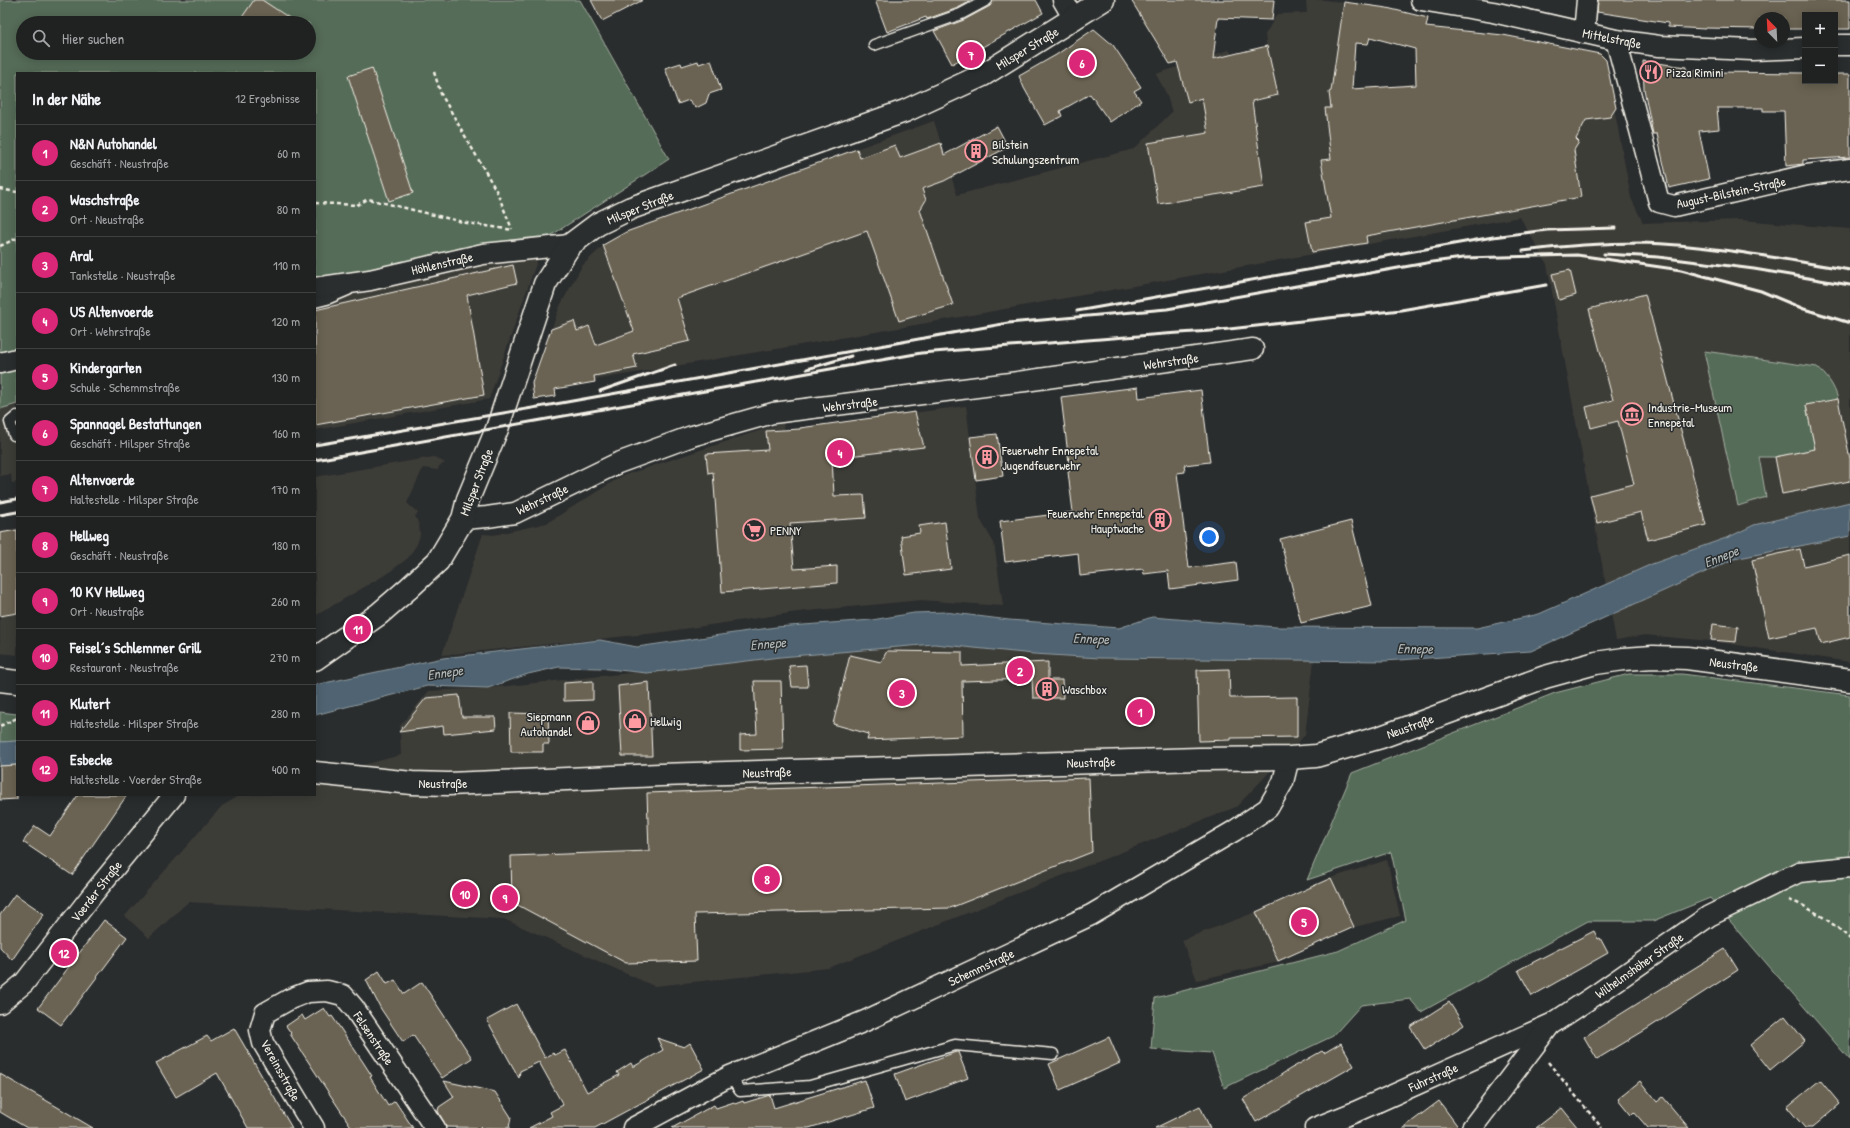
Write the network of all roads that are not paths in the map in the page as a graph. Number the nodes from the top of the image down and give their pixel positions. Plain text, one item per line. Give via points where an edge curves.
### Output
1 (987, 0) edge
2 (1063, 0) edge
3 (1103, 0) edge
4 (1421, 0) edge
5 (1587, 0) edge
6 (1074, 20) junction
7 (1584, 33) junction
8 (1616, 40) junction
9 (1838, 45) edge
10 (1850, 45) edge
11 (874, 46) dead end
12 (1802, 49) edge
13 (1850, 169) edge
14 (570, 245) junction
15 (370, 280) junction
16 (316, 288) edge
17 (316, 302) edge
18 (1253, 349) dead end
19 (16, 359) edge
20 (0, 364) edge
21 (16, 417) edge
22 (14, 435) dead end
23 (463, 519) junction
24 (316, 658) edge
25 (0, 680) edge
26 (1850, 680) edge
27 (16, 682) edge
28 (1289, 758) junction
29 (316, 773) edge
30 (173, 796) edge
31 (1850, 867) edge
32 (290, 999) joint
33 (0, 1003) edge
34 (1550, 1025) junction
35 (1053, 1054) dead end
36 (730, 1076) junction
37 (314, 1128) edge
38 (435, 1128) edge
39 (633, 1128) edge
40 (1315, 1128) edge
41 (1472, 1128) edge

1 - 11 lane via 961,14
2 - 6 street
3 - 6 main road, Milsper Straße
4 - 7 street, Mittelstraße via 1493,12
5 - 7 street
6 - 14 main road, Milsper Straße via 983,75 905,112 631,208 598,224
7 - 8 street, Mittelstraße
8 - 12 street, Mittelstraße via 1708,49
8 - 13 street, August-Bilstein-Straße via 1658,202 1674,206 1807,175
9 - 10 street
14 - 15 street, Höhlenstraße via 483,254
14 - 23 main road, Milsper Straße via 545,284 497,429 468,500
15 - 16 street, Höhlenstraße
15 - 17 lane
18 - 23 street, Wehrstraße via 773,413 692,436 618,463 515,513
19 - 20 street
21 - 22 lane via 10,422
23 - 24 main road, Milsper Straße via 438,560 409,588 379,614
25 - 27 main road
26 - 28 main road, Neustraße via 1687,658 1624,659 1596,663 1545,677 1381,737 1316,756
28 - 29 main road, Neustraße via 660,775 448,784
28 - 36 street, Schemmstraße via 1283,782 1268,808 1234,831 1091,915 865,1021
30 - 33 street, Voerder Straße via 24,983
31 - 34 street, Wilhelmshöher Straße via 1799,872 1709,916
32 - 37 street, Vereinsstraße via 265,1014 260,1030 263,1043
32 - 38 street, Felsenstraße via 308,992 327,990 343,995
34 - 40 street, Fuhrstraße
34 - 41 street, Wilhelmshöher Straße
35 - 36 lane via 955,1045 810,1086 740,1091
36 - 39 street, Schemmstraße

